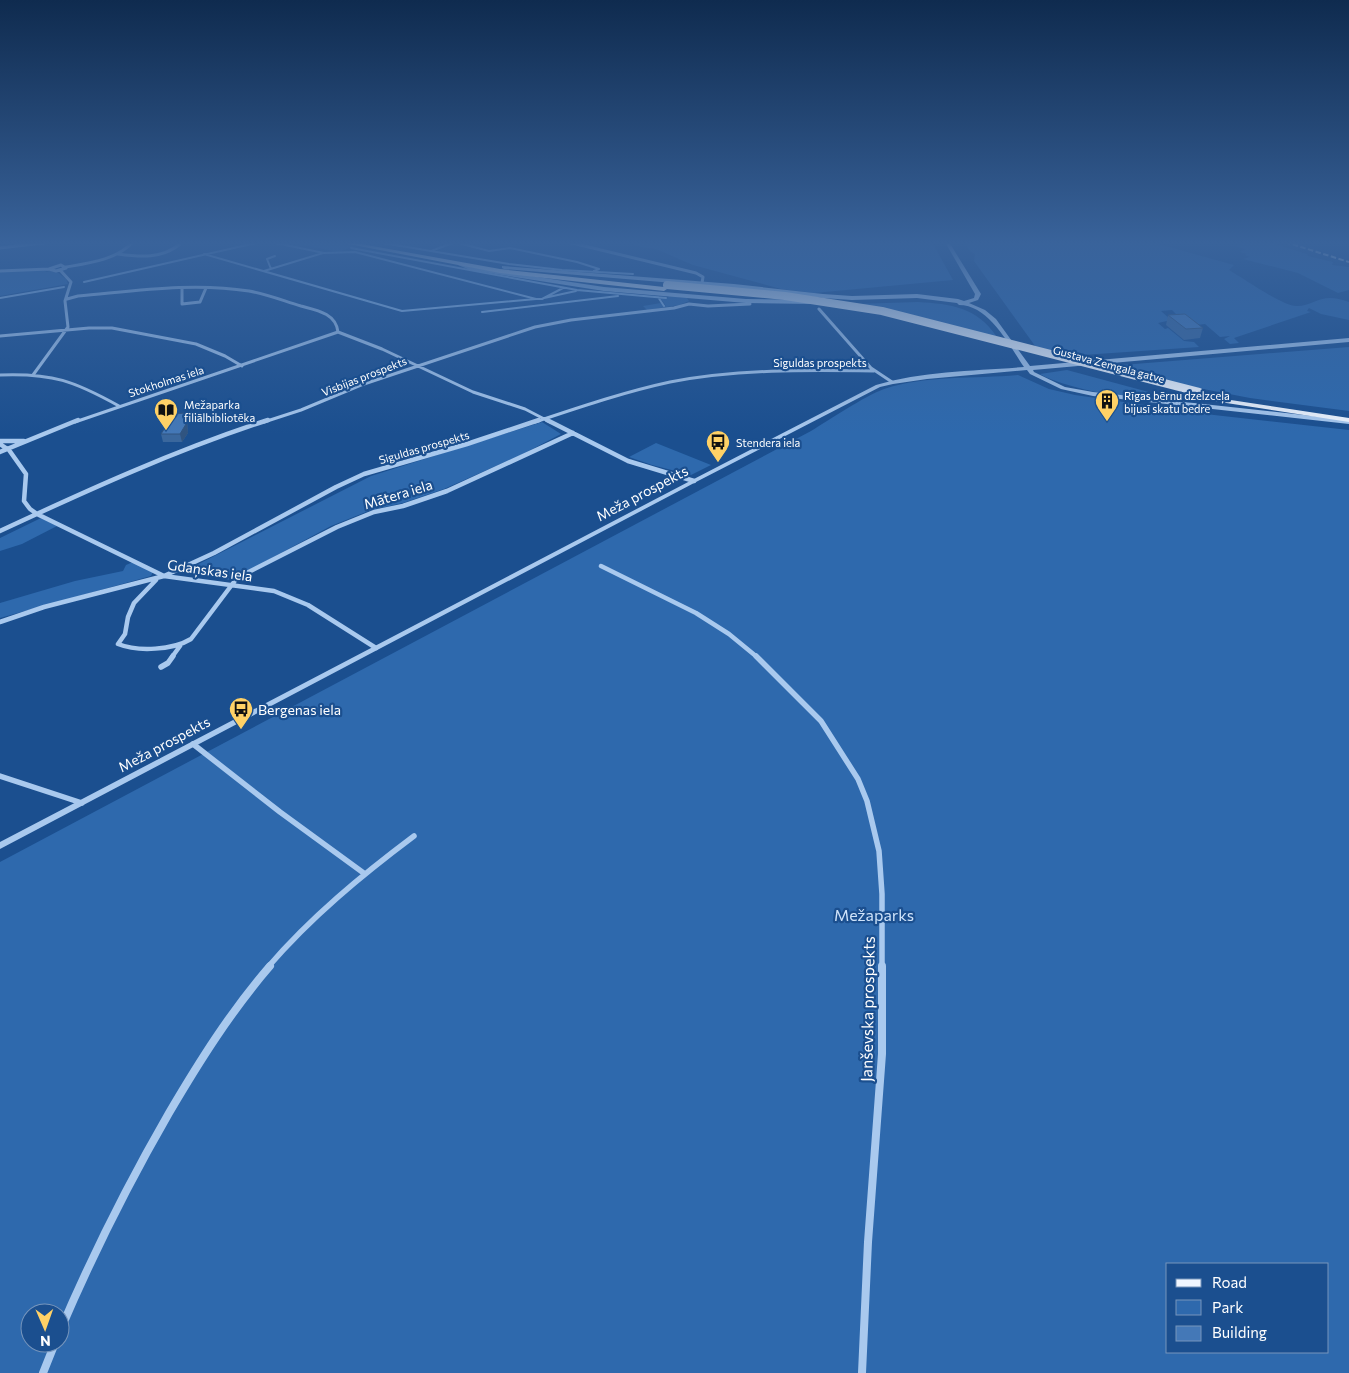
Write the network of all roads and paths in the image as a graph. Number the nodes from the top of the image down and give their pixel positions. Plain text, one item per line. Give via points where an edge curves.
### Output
1 (66, 306) edge
2 (303, 306) edge
3 (681, 306) edge
4 (825, 306) edge
5 (970, 306) edge
6 (819, 309) dead end
7 (66, 330) junction
8 (338, 332) junction
9 (0, 336) edge
10 (1349, 340) edge
11 (419, 365) junction
12 (242, 366) junction
13 (1030, 368) junction
14 (874, 371) junction
15 (0, 375) edge
16 (33, 375) junction
17 (892, 382) junction
18 (1196, 394) junction
19 (119, 406) junction
20 (1349, 415) edge
21 (543, 418) junction
22 (1349, 421) edge
23 (573, 434) junction
24 (0, 440) edge
25 (27, 441) junction
26 (0, 444) edge
27 (7, 449) junction
28 (0, 452) edge
29 (694, 480) junction
30 (37, 514) junction
31 (0, 531) edge
32 (600, 566) dead end
33 (164, 576) junction
34 (232, 584) junction
35 (0, 622) edge
36 (180, 646) junction
37 (376, 648) junction
38 (161, 667) dead end
39 (193, 744) junction
40 (0, 776) edge
41 (82, 803) junction
42 (414, 836) dead end
43 (0, 846) edge
44 (365, 874) junction
45 (70, 1308) edge
46 (51, 1353) edge
47 (43, 1373) edge
48 (862, 1373) edge

1 - 7 street
2 - 8 street via 336,321
3 - 11 street, Visbijas prospekts via 535,327
4 - 18 main road, Gustava Zemgala gatve, bridge via 880,315 1128,381
5 - 13 street via 984,311 994,320
6 - 14 street
7 - 9 street
7 - 12 street via 112,328 196,344
7 - 16 street
8 - 11 street
8 - 12 street, Stokholmas iela
10 - 13 street, Meža prospekts
11 - 21 street via 473,392
11 - 30 street, Visbijas prospekts via 301,410 222,435
12 - 19 street, Stokholmas iela
13 - 17 street, Meža prospekts
13 - 22 street via 1032,373 1050,383 1077,392
14 - 17 street
14 - 21 street, Siguldas prospekts via 787,370 714,376 619,394
15 - 16 street
16 - 19 street via 75,383
17 - 29 street, Meža prospekts via 865,392
18 - 20 main road, Gustava Zemgala gatve
18 - 22 main road, Gustava Zemgala gatve
19 - 25 street, Stokholmas iela
21 - 23 street
21 - 33 street, Siguldas prospekts via 364,474
23 - 29 street via 628,460
23 - 34 street, Mātera iela via 447,491 374,512 337,527 237,578
24 - 25 street
25 - 27 street, Stokholmas iela
26 - 27 street, Gdaņskas iela
27 - 28 street, Stokholmas iela
27 - 30 street, Gdaņskas iela via 26,474 23,500
29 - 37 street, Meža prospekts
30 - 31 street, Visbijas prospekts
30 - 33 street, Gdaņskas iela
32 - 48 street, Janševska prospekts via 696,613 730,634 762,661 821,721 858,779 867,801 877,842 882,894 882,1054
33 - 34 street, Gdaņskas iela
33 - 35 street, Siguldas prospekts via 44,607
33 - 36 street via 153,581 134,603 125,634 118,644
34 - 36 street, Mātera iela via 191,639
34 - 37 street, Gdaņskas iela via 274,591 308,605
36 - 38 street, Mātera iela via 168,663
37 - 39 street, Meža prospekts
39 - 41 street, Meža prospekts
39 - 44 street
40 - 41 street
41 - 43 street, Meža prospekts
42 - 44 street
44 - 45 street via 301,931 270,966 188,1080 126,1190
46 - 47 street

